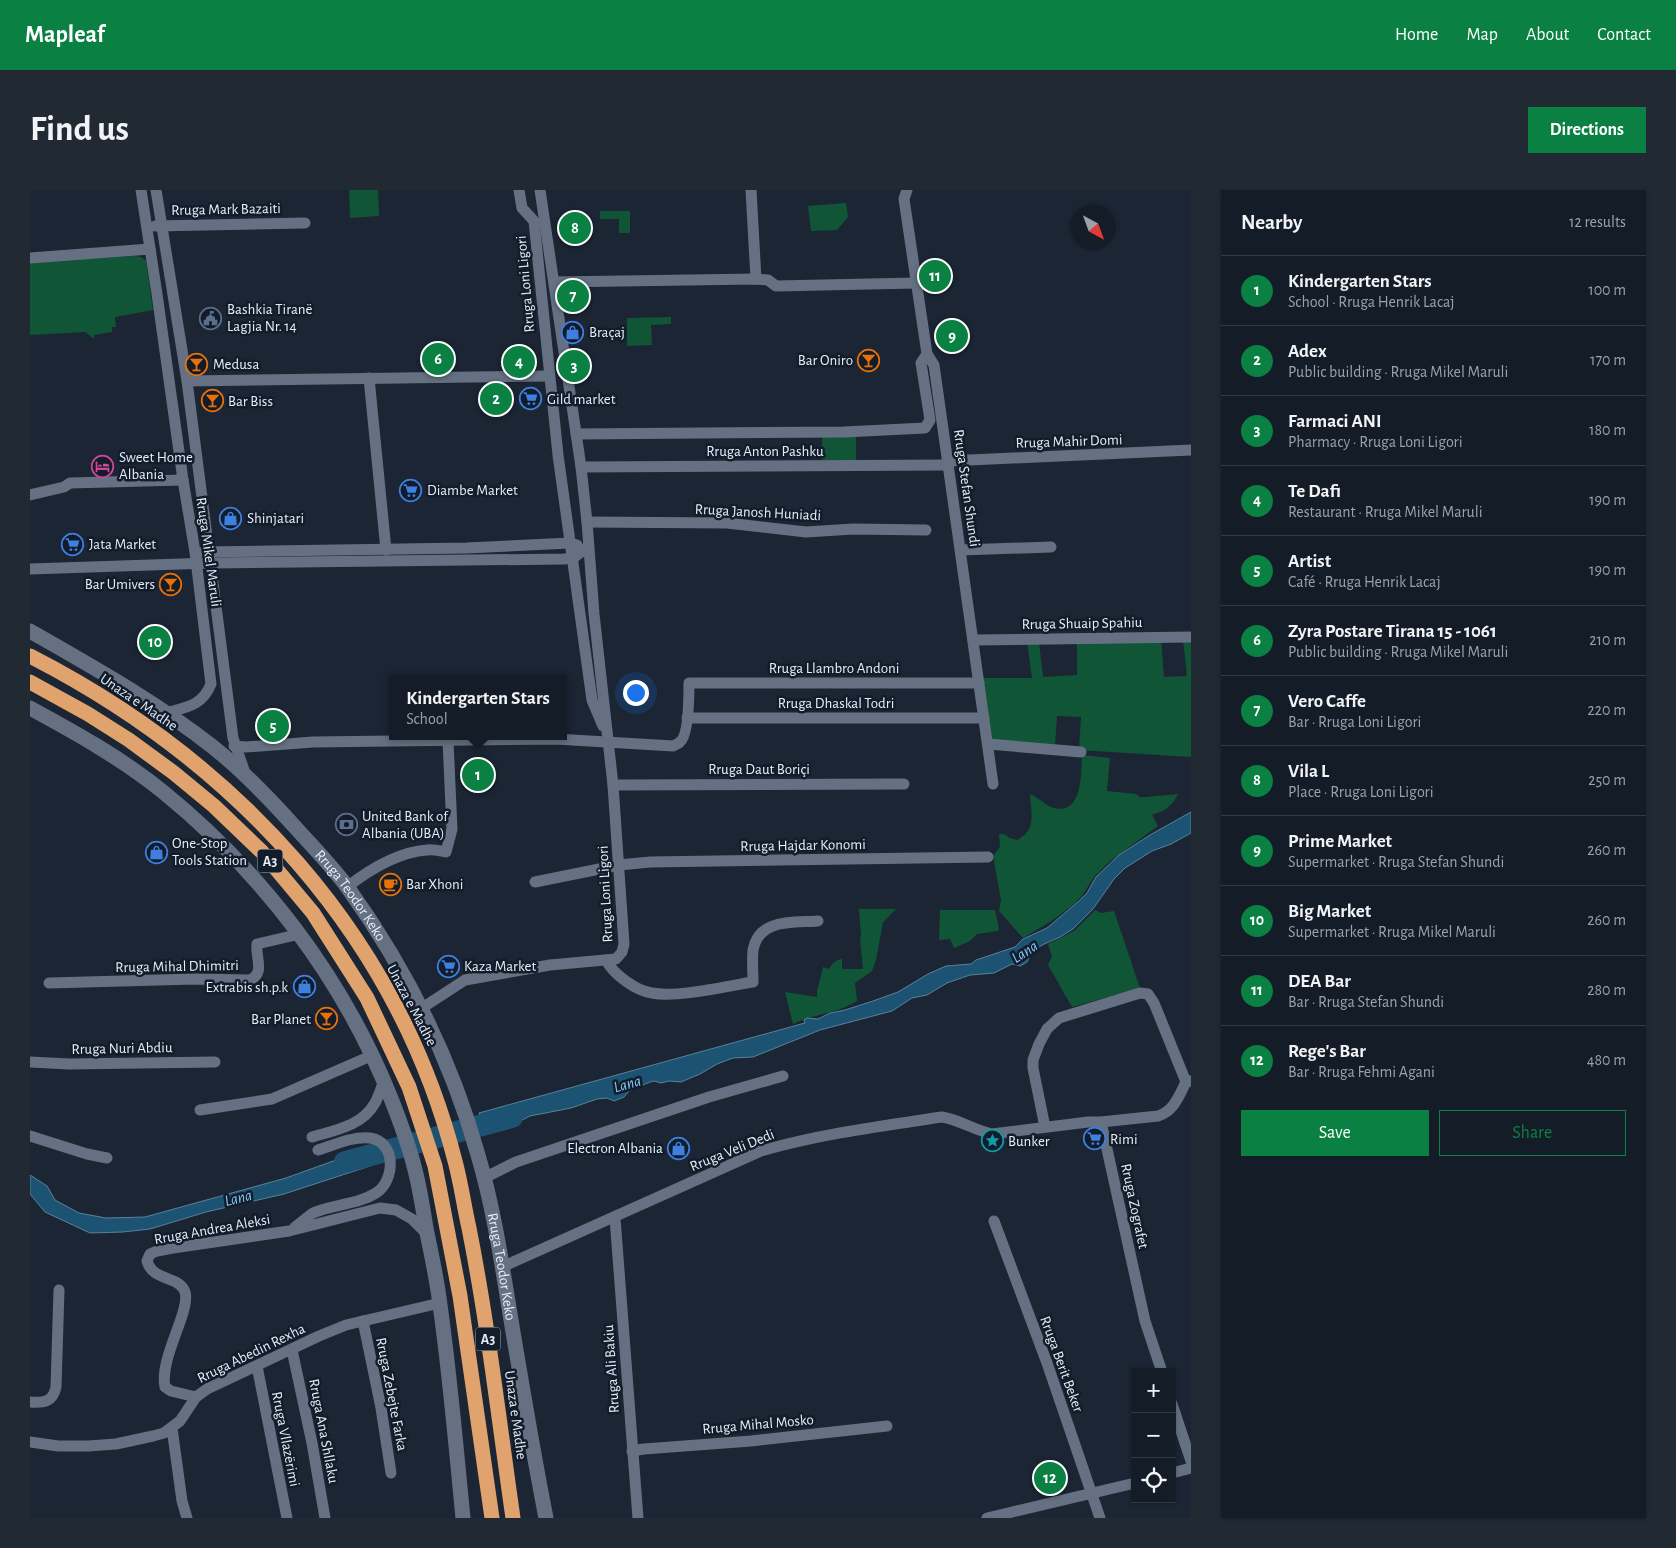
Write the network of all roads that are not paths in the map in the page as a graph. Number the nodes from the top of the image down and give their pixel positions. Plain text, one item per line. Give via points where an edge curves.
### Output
1 (141, 190) edge
2 (156, 190) edge
3 (519, 190) edge
4 (540, 190) edge
5 (751, 190) edge
6 (902, 193) edge
7 (305, 222) dead end
8 (160, 225) junction
9 (146, 226) junction
10 (150, 249) junction
11 (30, 258) edge
12 (756, 279) junction
13 (554, 282) junction
14 (916, 283) junction
15 (927, 354) junction
16 (549, 376) junction
17 (369, 378) junction
18 (187, 381) junction
19 (576, 434) junction
20 (1191, 450) edge
21 (949, 463) junction
22 (581, 467) junction
23 (183, 480) junction
24 (30, 495) edge
25 (588, 522) junction
26 (926, 530) dead end
27 (570, 543) junction
28 (588, 547) junction
29 (1051, 547) dead end
30 (386, 550) junction
31 (961, 550) junction
32 (211, 557) junction
33 (196, 558) junction
34 (573, 558) junction
35 (30, 569) edge
36 (30, 631) edge
37 (1191, 637) edge
38 (973, 640) junction
39 (30, 656) edge
40 (30, 682) edge
41 (980, 683) junction
42 (30, 708) edge
43 (166, 713) junction
44 (687, 718) junction
45 (984, 718) junction
46 (502, 740) edge
47 (567, 740) edge
48 (448, 741) junction
49 (609, 742) junction
50 (988, 744) junction
51 (234, 746) junction
52 (1081, 752) dead end
53 (245, 774) junction
54 (904, 784) dead end
55 (993, 784) dead end
56 (613, 785) junction
57 (988, 856) dead end
58 (619, 866) junction
59 (535, 882) dead end
60 (347, 887) junction
61 (818, 921) dead end
62 (300, 934) junction
63 (606, 960) junction
64 (49, 983) dead end
65 (422, 1008) junction
66 (373, 1055) junction
67 (30, 1062) edge
68 (215, 1062) dead end
69 (783, 1076) dead end
70 (384, 1081) junction
71 (1189, 1082) edge
72 (200, 1110) dead end
73 (1101, 1122) junction
74 (1045, 1126) junction
75 (30, 1136) edge
76 (312, 1137) dead end
77 (318, 1150) dead end
78 (107, 1158) dead end
79 (484, 1178) junction
80 (615, 1218) junction
81 (994, 1221) dead end
82 (289, 1231) junction
83 (427, 1234) junction
84 (502, 1267) junction
85 (58, 1290) dead end
86 (440, 1303) junction
87 (363, 1321) junction
88 (292, 1350) junction
89 (256, 1366) junction
90 (1161, 1368) edge
91 (196, 1397) junction
92 (30, 1402) edge
93 (1175, 1413) edge
94 (887, 1426) dead end
95 (172, 1428) junction
96 (30, 1442) edge
97 (632, 1452) junction
98 (1191, 1461) edge
99 (1191, 1468) edge
100 (1176, 1472) edge
101 (391, 1473) dead end
102 (1131, 1484) edge
103 (1092, 1494) junction
104 (187, 1518) edge
105 (287, 1518) edge
106 (325, 1518) edge
107 (463, 1518) edge
108 (492, 1518) edge
109 (513, 1518) edge
110 (546, 1518) edge
111 (638, 1518) edge
112 (987, 1518) edge
113 (1100, 1518) edge

1 - 9 street, Rruga Mikel Maruli
2 - 8 street, Rruga Mikel Maruli
3 - 16 street, Rruga Loni Ligori via 522,208 534,220
4 - 13 street, Rruga Loni Ligori
5 - 12 street
6 - 14 street, Rruga Stefan Shundi
7 - 8 street, Rruga Mark Bazaiti
8 - 9 street, Rruga Mark Bazaiti
8 - 18 street, Rruga Mikel Maruli
9 - 10 street, Rruga Mikel Maruli
10 - 11 street
10 - 23 street, Rruga Mikel Maruli
12 - 13 street
12 - 14 street via 768,280 776,286
13 - 19 street, Rruga Loni Ligori
14 - 15 street, Rruga Stefan Shundi
15 - 19 street via 921,363 930,420 925,428 844,432
15 - 21 street, Rruga Stefan Shundi via 934,365
16 - 17 street
16 - 27 street, Rruga Loni Ligori
17 - 18 street
17 - 30 street
18 - 32 street, Rruga Mikel Maruli
19 - 22 street, Rruga Loni Ligori
20 - 21 street, Rruga Mahir Domi
21 - 22 street, Rruga Anton Pashku
21 - 31 street, Rruga Stefan Shundi
22 - 25 street, Rruga Loni Ligori
23 - 24 street via 70,483
23 - 33 street, Rruga Mikel Maruli
25 - 26 street, Rruga Janosh Huniadi via 727,523 806,532
25 - 28 street, Rruga Loni Ligori
27 - 28 street
27 - 30 street
27 - 34 street, Rruga Loni Ligori
28 - 34 street
28 - 49 street, Rruga Loni Ligori
29 - 31 street
30 - 32 street
31 - 38 street, Rruga Stefan Shundi
32 - 33 street
32 - 34 street via 390,561
32 - 51 street, Rruga Mikel Maruli
33 - 35 street
33 - 43 street, Rruga Mikel Maruli via 211,684 198,703
34 - 49 street, Rruga Loni Ligori via 592,700
36 - 43 main road, Rruga Teodor Keko via 115,679
37 - 38 street, Rruga Shuaip Spahiu
38 - 41 street, Rruga Stefan Shundi
39 - 109 highway, Unaza e Madhe / A3 via 60,671 161,736 231,794 276,837 329,900 410,1033 428,1074 456,1162 480,1283
40 - 108 highway, A3 via 129,740 214,806 262,852 313,913 367,998 402,1071 435,1166 460,1296
41 - 44 street, Rruga Llambro Andoni via 690,683
41 - 45 street, Rruga Stefan Shundi
42 - 62 main road via 113,755 161,790 228,851
43 - 53 main road, Rruga Teodor Keko
44 - 45 street, Rruga Dhaskal Todri
44 - 49 street via 684,737 673,746
45 - 50 street, Rruga Stefan Shundi
46 - 48 street
47 - 49 street
48 - 51 street
48 - 60 street via 452,829 446,852 428,849 405,855 372,870
49 - 56 street, Rruga Loni Ligori
50 - 52 street
50 - 55 street, Rruga Stefan Shundi
51 - 53 street, Rruga Mikel Maruli
53 - 60 main road, Rruga Teodor Keko
54 - 56 street, Rruga Daut Boriçi
56 - 58 street, Rruga Loni Ligori
57 - 58 street, Rruga Hajdar Konomi via 650,862
58 - 59 street, Rruga Hajdar Konomi
58 - 63 street, Rruga Loni Ligori via 624,944 616,959
60 - 65 main road, Rruga Teodor Keko
61 - 63 street via 779,924 762,933 753,950 753,982 667,994 651,993 618,976
62 - 64 street, Rruga Mihal Dhimitri via 257,944 259,971 249,980 196,978
62 - 66 main road
63 - 65 street, Rruga Loni Ligori via 550,965 466,980
65 - 79 main road, Rruga Teodor Keko via 464,1106
66 - 70 main road
66 - 72 street via 272,1099
67 - 68 street, Rruga Nuri Abdiu
69 - 79 street via 709,1097 516,1162
70 - 76 street via 375,1103 359,1121
70 - 83 main road via 415,1170
71 - 73 street via 1167,1114
71 - 74 street via 1154,1003 1148,994 1140,993 1059,1018 1047,1029 1033,1060
73 - 74 street, Rruga Veli Dedi
73 - 90 street, Rruga Zografet via 1145,1321
74 - 80 street, Rruga Veli Dedi via 992,1134 942,1117 789,1143 761,1151
75 - 78 street
77 - 82 street via 362,1138 376,1140 385,1147 389,1156 388,1180 376,1193 313,1214
79 - 84 main road, Rruga Teodor Keko
80 - 84 street, Rruga Veli Dedi
80 - 97 street, Rruga Ali Bakiu
81 - 103 street, Rruga Berit Beker
82 - 83 street, Rruga Andrea Aleksi via 380,1208 403,1213
82 - 91 street, Rruga Andrea Aleksi via 150,1254 147,1261 151,1271 176,1282 186,1298 165,1369 165,1387
83 - 86 main road
84 - 110 main road, Rruga Teodor Keko
85 - 92 street via 56,1387 49,1401
86 - 87 street, Rruga Abedin Rexha
86 - 107 main road
87 - 88 street, Rruga Abedin Rexha via 346,1325
87 - 101 street, Rruga Zebejte Farka
88 - 89 street, Rruga Abedin Rexha
88 - 106 street, Rruga Ana Shllaku
89 - 91 street, Rruga Abedin Rexha
89 - 105 street, Rruga Vllazërimi
91 - 95 street, Rruga Abedin Rexha
93 - 98 street
94 - 97 street, Rruga Mihal Mosko
95 - 96 street, Rruga Abedin Rexha via 153,1436 106,1445 58,1446
95 - 104 street
97 - 111 street, Rruga Ali Bakiu
99 - 100 street
102 - 103 street
103 - 112 street
103 - 113 street, Rruga Berit Beker

